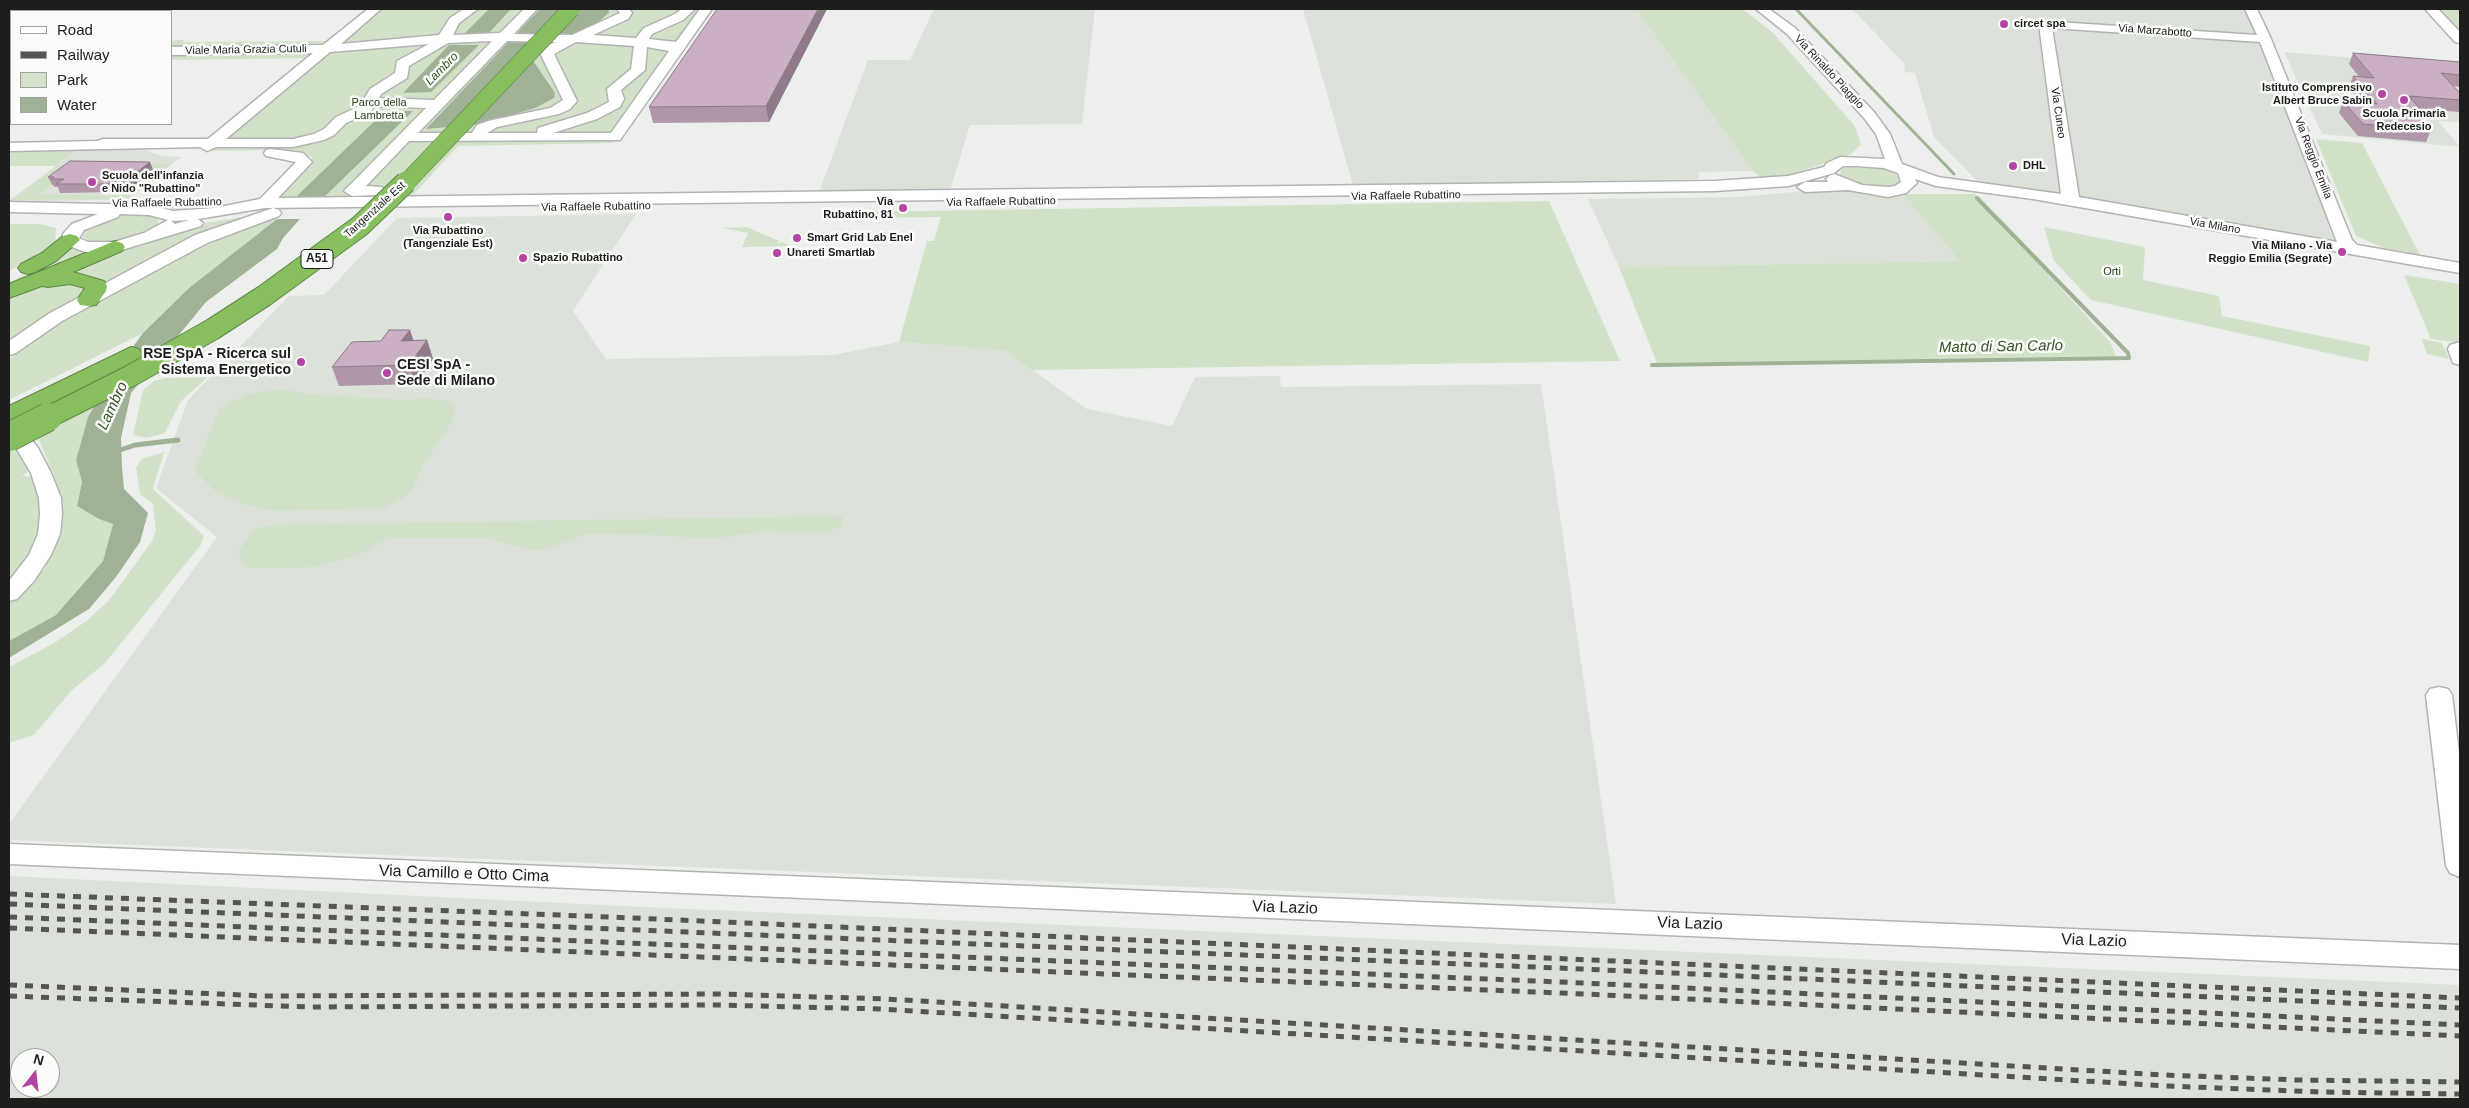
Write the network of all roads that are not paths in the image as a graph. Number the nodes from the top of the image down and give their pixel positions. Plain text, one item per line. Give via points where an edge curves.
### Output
1 (375, 9) edge
2 (472, 9) edge
3 (531, 9) edge
4 (549, 9) edge
5 (571, 9) edge
6 (623, 9) edge
7 (689, 9) edge
8 (706, 9) edge
9 (1762, 9) edge
10 (2251, 9) edge
11 (2431, 9) edge
12 (2045, 24) joint
13 (2458, 35) edge
14 (505, 37) junction
15 (575, 38) junction
16 (2265, 38) junction
17 (445, 39) junction
18 (640, 46) junction
19 (679, 46) junction
20 (323, 49) junction
21 (172, 51) edge
22 (602, 52) dead end
23 (575, 54) dead end
24 (547, 56) junction
25 (409, 58) junction
26 (371, 102) junction
27 (438, 104) junction
28 (406, 137) junction
29 (482, 138) junction
30 (532, 139) junction
31 (103, 143) dead end
32 (1886, 145) junction
33 (9, 147) edge
34 (206, 147) junction
35 (1863, 161) junction
36 (1829, 170) junction
37 (1902, 176) junction
38 (281, 186) junction
39 (1846, 186) junction
40 (425, 190) dead end
41 (2068, 200) junction
42 (9, 207) edge
43 (49, 207) junction
44 (269, 208) junction
45 (133, 210) junction
46 (170, 216) junction
47 (9, 218) edge
48 (157, 234) junction
49 (73, 235) junction
50 (115, 247) junction
51 (2347, 249) junction
52 (2460, 268) edge
53 (12, 286) edge
54 (88, 300) junction
55 (2460, 348) edge
56 (9, 349) edge
57 (131, 354) junction
58 (2460, 360) edge
59 (83, 400) junction
60 (9, 404) edge
61 (9, 415) edge
62 (9, 423) edge
63 (9, 437) edge
64 (9, 445) edge
65 (9, 594) edge
66 (2439, 694) dead end
67 (9, 854) edge
68 (2460, 866) edge
69 (919, 894) joint
70 (2460, 957) edge

1 - 20 street
2 - 17 street via 454,21
3 - 14 street
4 - 57 highway, Tangenziale Est / A51 via 355,207 218,304
5 - 59 highway, Tangenziale Est / A51, bridge via 423,166 348,236 296,275 213,329
6 - 15 street via 624,16
7 - 18 street via 679,17 648,30
8 - 19 street
9 - 32 street, Via Rinaldo Piaggio via 1791,30 1856,101 1883,134
10 - 16 street, Via Reggio Emilia
11 - 13 street
12 - 16 street, Via Marzabotto
12 - 41 street, Via Cuneo via 2069,194 2072,197
14 - 15 street
14 - 17 street
14 - 27 street
15 - 18 street
15 - 24 street via 551,49
16 - 51 street, Via Reggio Emilia via 2349,245
17 - 20 street
17 - 25 street
18 - 19 street
18 - 22 street
18 - 30 street via 638,70 614,89 615,104 592,116 548,129
19 - 30 street via 615,137
20 - 21 street, Viale Maria Grazia Cutuli
20 - 25 street
20 - 34 street
23 - 24 street
24 - 29 street via 570,101 554,110 482,128 479,132
25 - 26 street via 402,64 402,75 375,92
26 - 27 street
26 - 34 street via 362,112 341,120 329,132 310,140
27 - 28 street
28 - 29 street
28 - 40 street via 352,191
29 - 30 street
31 - 34 street
32 - 35 street via 1878,155
32 - 37 street, Via Rinaldo Piaggio
33 - 38 street via 150,146 185,154 280,153 303,159 302,166
35 - 36 street, Via Raffaele Rubattino via 1840,162
35 - 37 street, Via Raffaele Rubattino
36 - 39 street via 1833,178
36 - 44 street, Via Raffaele Rubattino via 1789,181 1705,186
37 - 39 street, Via Raffaele Rubattino via 1894,191
37 - 41 street, Via Milano
38 - 43 street, Via Raffaele Rubattino via 259,197 236,202
38 - 44 street
39 - 44 street, Via Raffaele Rubattino via 1750,192 390,210
41 - 51 street, Via Milano
42 - 43 street, Via Raffaele Rubattino
43 - 45 street, Via Raffaele Rubattino
44 - 46 street, Via Raffaele Rubattino
44 - 48 street, Via Raffaele Rubattino via 219,217
44 - 54 street via 200,239
45 - 46 street, Via Raffaele Rubattino via 159,211
45 - 49 street, Via Raffaele Rubattino via 102,216
46 - 48 street, Via Raffaele Rubattino via 169,224
47 - 49 street, Via Raffaele Rubattino via 56,219 70,224
48 - 50 street, Via Raffaele Rubattino
49 - 50 street, Via Raffaele Rubattino via 74,244
49 - 53 highway
50 - 53 highway
51 - 52 street, Via Milano
53 - 54 highway via 83,279 96,286
54 - 56 street
55 - 58 street via 2457,351
57 - 60 highway via 86,369
57 - 61 highway, Tangenziale Est / A51
59 - 63 highway, Tangenziale Est / A51, bridge
59 - 64 highway, bridge via 50,425
62 - 65 street via 28,448 41,473 52,515 49,534 40,555
66 - 68 street
67 - 69 street, Via Camillo e Otto Cima
69 - 70 street, Via Lazio

